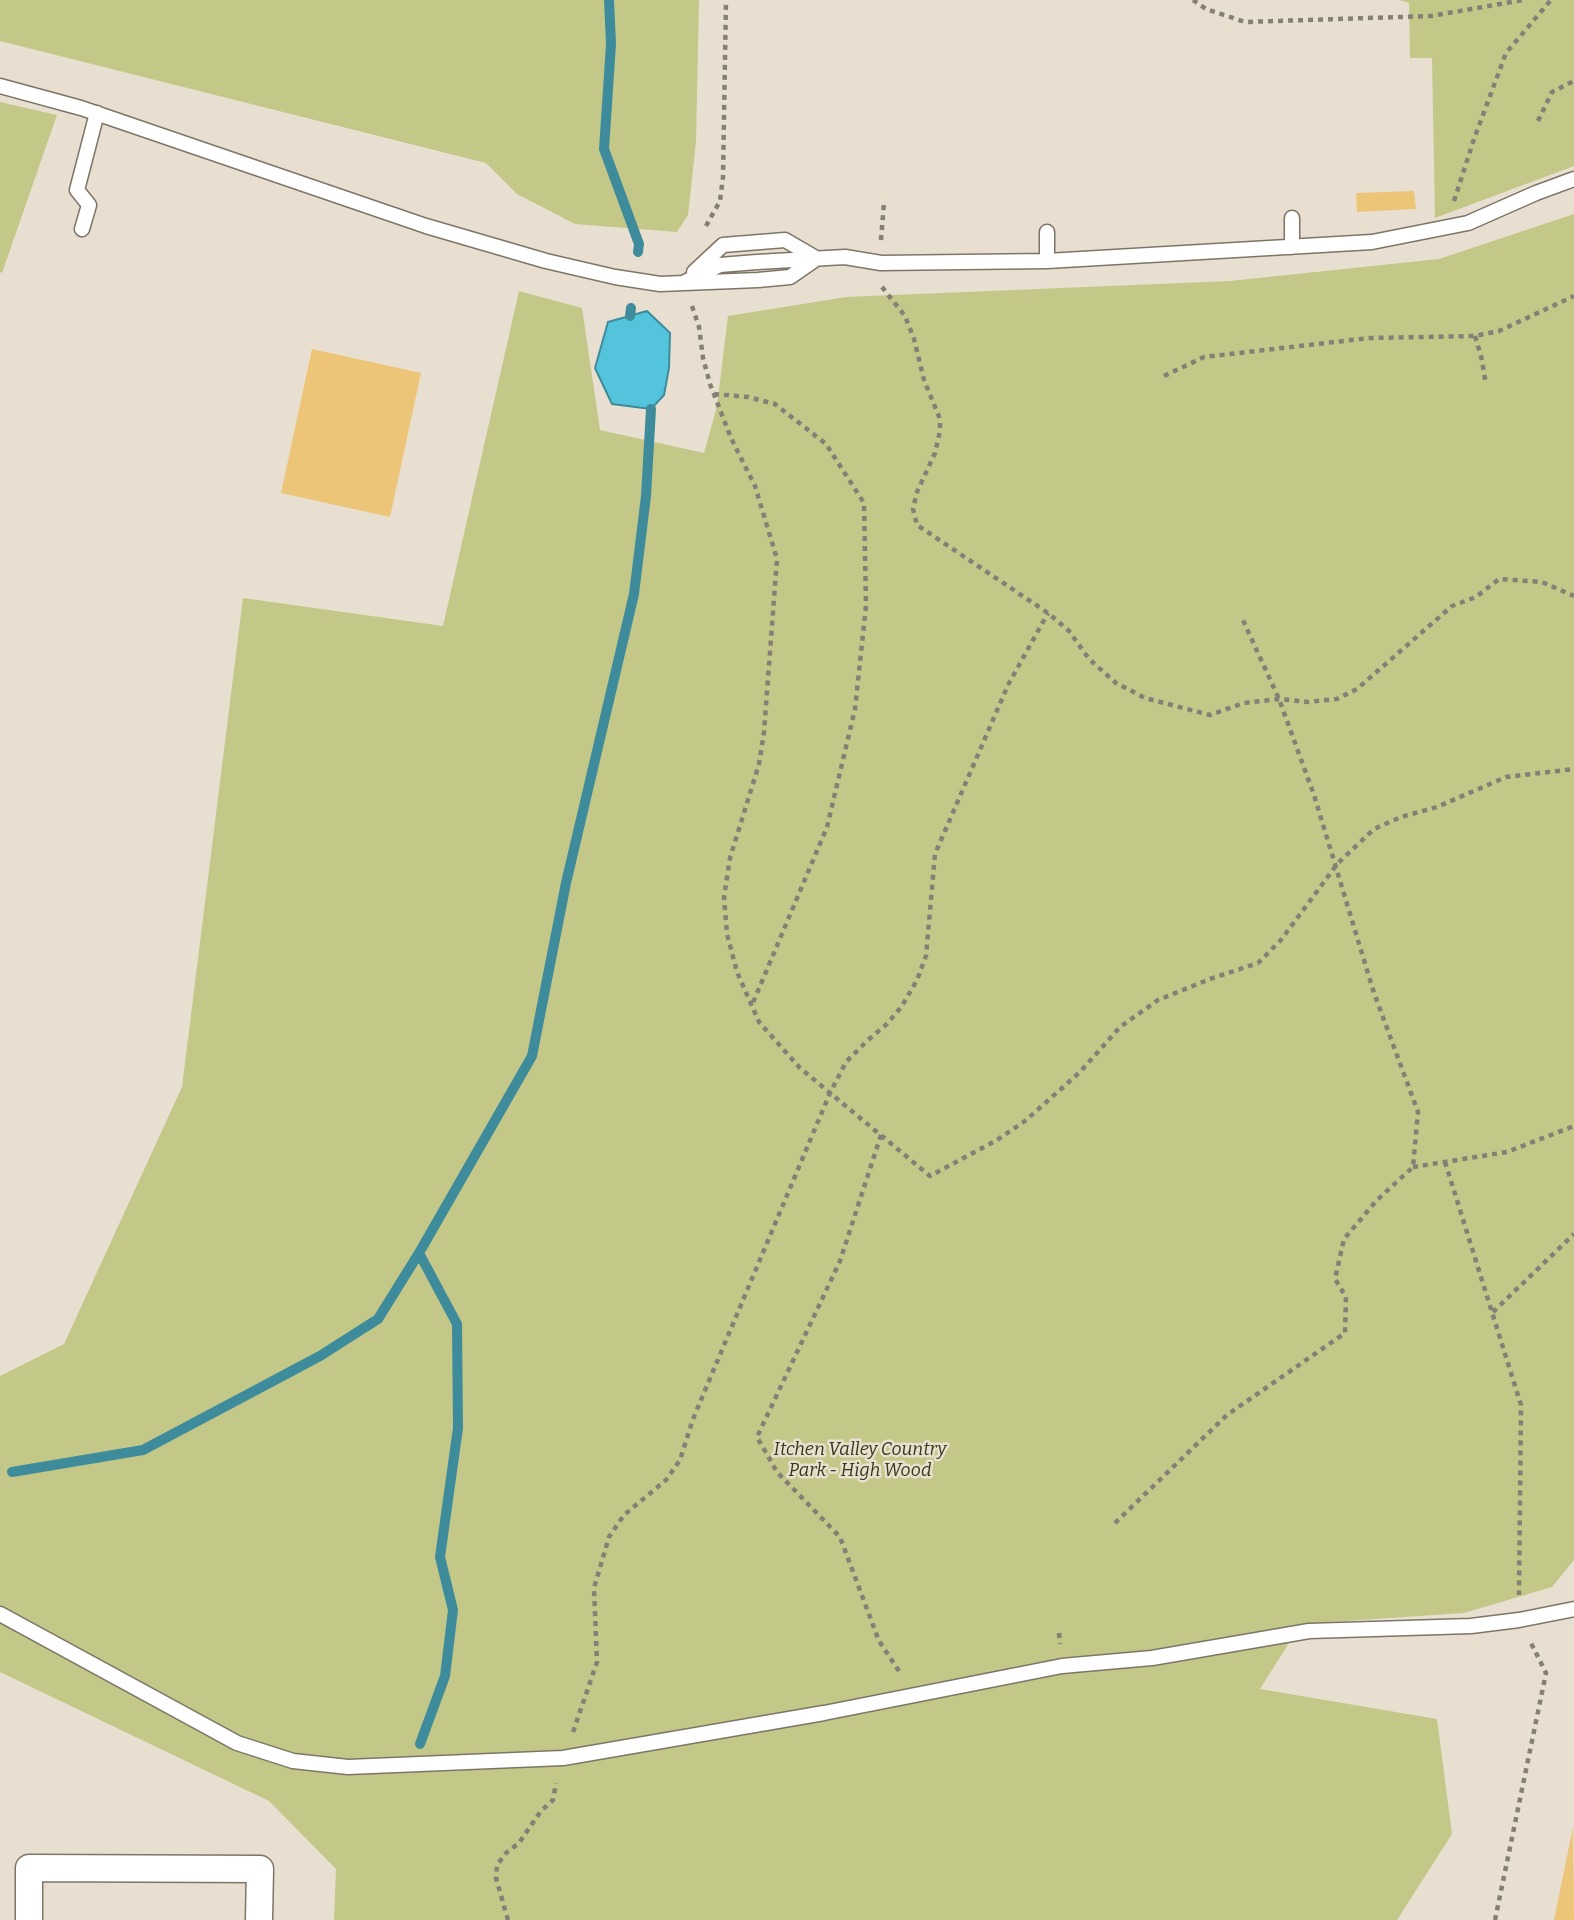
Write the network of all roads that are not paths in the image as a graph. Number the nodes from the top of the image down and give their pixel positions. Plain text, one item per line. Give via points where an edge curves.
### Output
1 (0, 86) edge
2 (97, 113) junction
3 (1574, 179) edge
4 (1292, 218) dead end
5 (82, 229) dead end
6 (1047, 232) dead end
7 (1292, 247) junction
8 (817, 259) junction
9 (1047, 261) junction
10 (683, 283) junction
11 (1574, 1609) edge
12 (0, 1614) edge
13 (29, 1920) edge
14 (259, 1920) edge

1 - 2 lane
2 - 5 lane via 77,190 89,205
2 - 10 lane via 426,226 546,261 615,277
3 - 7 lane via 1468,223 1371,242
4 - 7 lane
6 - 9 lane
7 - 9 lane
8 - 9 lane
8 - 10 lane via 790,277
8 - 10 lane via 785,240 723,245
11 - 12 lane via 1471,1626 1309,1631 1152,1658 1062,1666 563,1758 348,1767 293,1761 237,1743
13 - 14 street via 29,1868 260,1869

